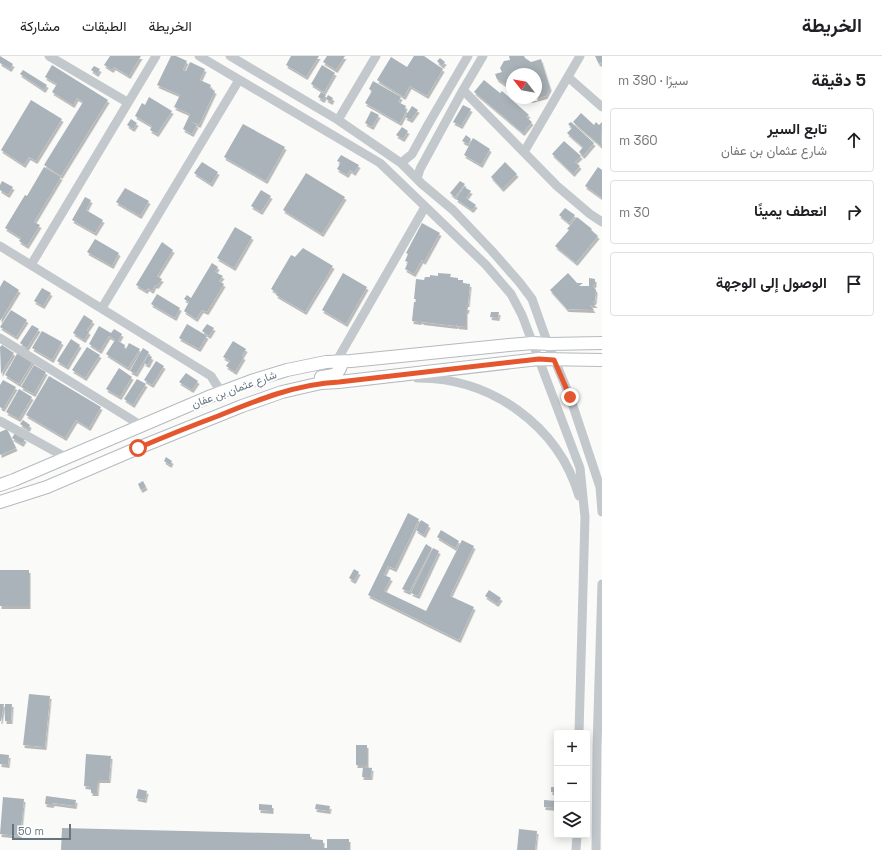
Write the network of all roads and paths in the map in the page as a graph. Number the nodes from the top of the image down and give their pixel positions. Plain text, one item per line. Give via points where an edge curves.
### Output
1 (49, 56) edge
2 (156, 56) edge
3 (199, 56) edge
4 (230, 56) edge
5 (375, 56) edge
6 (468, 56) edge
7 (483, 56) edge
8 (580, 56) edge
9 (568, 77) junction
10 (239, 80) junction
11 (463, 90) junction
12 (127, 102) junction
13 (602, 108) edge
14 (338, 120) junction
15 (524, 152) junction
16 (402, 163) junction
17 (417, 179) junction
18 (425, 207) junction
19 (602, 222) edge
20 (0, 246) edge
21 (30, 265) junction
22 (102, 308) junction
23 (0, 338) edge
24 (602, 342) edge
25 (533, 343) junction
26 (548, 344) junction
27 (539, 359) junction
28 (554, 360) junction
29 (602, 360) edge
30 (339, 362) junction
31 (372, 378) junction
32 (221, 392) junction
33 (257, 401) junction
34 (0, 421) edge
35 (142, 426) junction
36 (67, 458) junction
37 (602, 474) edge
38 (0, 484) edge
39 (600, 487) junction
40 (0, 502) edge
41 (602, 512) edge
42 (585, 517) junction
43 (602, 584) edge
44 (600, 707) edge
45 (579, 730) edge
46 (600, 806) edge
47 (577, 838) edge
48 (576, 850) edge
49 (596, 850) edge

1 - 12 street
2 - 12 street
3 - 10 street
4 - 14 street
5 - 14 street
6 - 16 street via 412,154
7 - 11 street
8 - 9 street
9 - 13 street
9 - 15 street
10 - 18 street via 380,163
10 - 22 street
11 - 15 street
11 - 17 street
12 - 21 street
14 - 16 street
15 - 19 street via 557,186
16 - 17 street
17 - 26 street via 453,210 520,283 532,299
18 - 25 street via 486,265 511,294
18 - 30 street
20 - 21 street
21 - 22 street
22 - 32 street via 211,376
23 - 35 street
24 - 26 main road, شارع عثمان بن عفان
25 - 26 main road, شارع عثمان بن عفان
25 - 27 street
25 - 30 main road, شارع عثمان بن عفان
26 - 28 street
27 - 28 main road, شارع عثمان بن عفان
27 - 31 main road, شارع عثمان بن عفان
27 - 42 street via 580,468
28 - 29 main road, شارع عثمان بن عفان
28 - 39 street via 570,397
30 - 32 main road, شارع عثمان بن عفان via 287,370
30 - 33 main road via 340,370 336,374 283,385
31 - 33 main road, شارع عثمان بن عفان via 321,383
31 - 42 street via 428,378 466,384 518,409 538,427 556,449 575,483
32 - 35 main road, شارع عثمان بن عفان
33 - 40 main road, شارع عثمان بن عفان via 47,487
34 - 36 street
35 - 36 main road, شارع عثمان بن عفان
36 - 38 main road, شارع عثمان بن عفان
37 - 39 street
39 - 41 street
42 - 45 street
43 - 44 street
44 - 46 street
46 - 49 street
47 - 48 street

